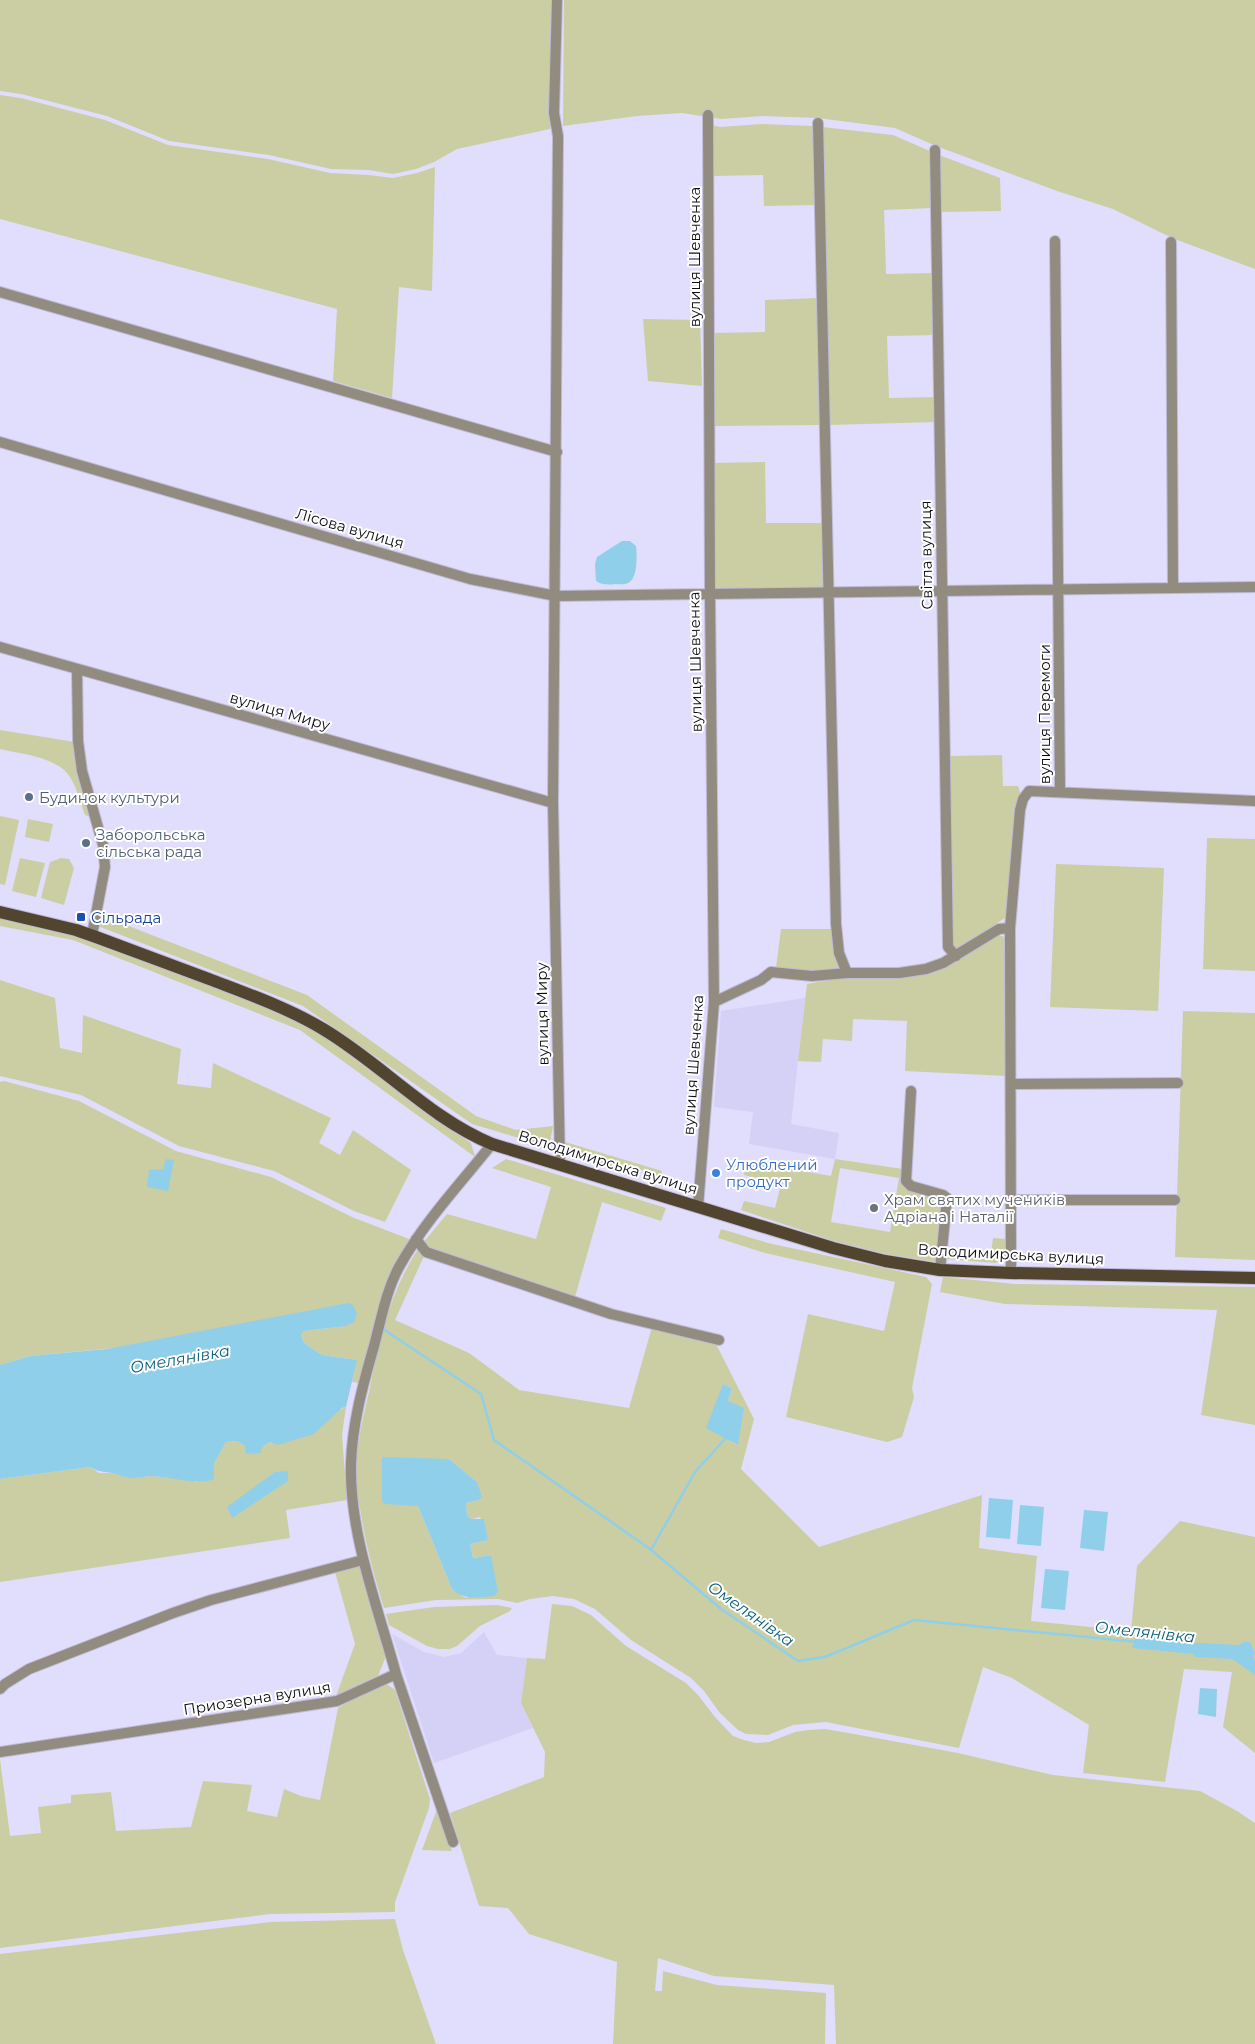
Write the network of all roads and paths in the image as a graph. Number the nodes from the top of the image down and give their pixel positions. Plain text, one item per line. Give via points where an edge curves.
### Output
1 (557, 0) edge
2 (708, 115) dead end
3 (818, 122) dead end
4 (935, 150) dead end
5 (1055, 241) dead end
6 (1170, 242) dead end
7 (0, 292) edge
8 (0, 442) edge
9 (556, 452) junction
10 (1255, 587) edge
11 (1174, 588) junction
12 (1059, 590) junction
13 (942, 591) junction
14 (828, 592) junction
15 (710, 594) junction
16 (556, 596) junction
17 (0, 647) edge
18 (78, 670) junction
19 (1060, 792) junction
20 (1255, 801) edge
21 (553, 803) junction
22 (0, 912) edge
23 (1010, 928) junction
24 (92, 936) junction
25 (956, 956) junction
26 (847, 973) junction
27 (714, 1002) junction
28 (1011, 1084) junction
29 (1178, 1084) dead end
30 (911, 1090) dead end
31 (492, 1144) junction
32 (560, 1165) junction
33 (1011, 1200) junction
34 (1175, 1200) dead end
35 (698, 1208) junction
36 (416, 1239) junction
37 (940, 1270) junction
38 (1011, 1273) junction
39 (1255, 1278) edge
40 (719, 1340) dead end
41 (363, 1560) junction
42 (396, 1674) junction
43 (0, 1688) edge
44 (0, 1752) edge
45 (453, 1842) dead end

1 - 9 street via 554,113 558,136
2 - 15 street, вулиця Шевченка
3 - 14 street
4 - 13 street, Світла вулиця
5 - 12 street, вулиця Перемоги
6 - 11 street
7 - 9 street
8 - 16 street, Лісова вулиця via 470,579
9 - 16 street
10 - 11 street, Лісова вулиця
11 - 12 street, Лісова вулиця
12 - 13 street, Лісова вулиця
12 - 19 street, вулиця Перемоги
13 - 14 street, Лісова вулиця
13 - 25 street, Світла вулиця via 948,948
14 - 15 street, Лісова вулиця
14 - 26 street via 836,924 839,953
15 - 16 street, Лісова вулиця
15 - 27 street, вулиця Шевченка
16 - 21 street, вулиця Миру
17 - 18 street, вулиця Миру
18 - 21 street, вулиця Миру
18 - 24 street via 78,742 105,867
19 - 20 street
19 - 23 street, вулиця Перемоги via 1029,791 1023,799
21 - 32 street, вулиця Миру
22 - 24 main road, Володимирська вулиця
23 - 25 street via 999,929
23 - 28 street, вулиця Перемоги
24 - 31 main road, Володимирська вулиця via 257,997 309,1021 358,1052 442,1116
25 - 26 street via 926,969 899,973
26 - 27 street via 812,976 771,972
27 - 35 street, вулиця Шевченка
28 - 29 street
28 - 33 street, вулиця Перемоги
30 - 37 street via 906,1181 911,1186 947,1198
31 - 32 main road, Володимирська вулиця
31 - 36 street
32 - 35 main road, Володимирська вулиця
33 - 34 street
33 - 38 street, вулиця Перемоги
35 - 37 main road, Володимирська вулиця via 833,1248
36 - 40 street via 426,1252 611,1314
36 - 41 street via 398,1269 388,1295 363,1383 352,1443 351,1484
37 - 38 main road, Володимирська вулиця
38 - 39 main road, Володимирська вулиця
41 - 42 street
41 - 43 street via 173,1613 29,1669
42 - 44 street, Приозерна вулиця via 337,1701
42 - 45 street

